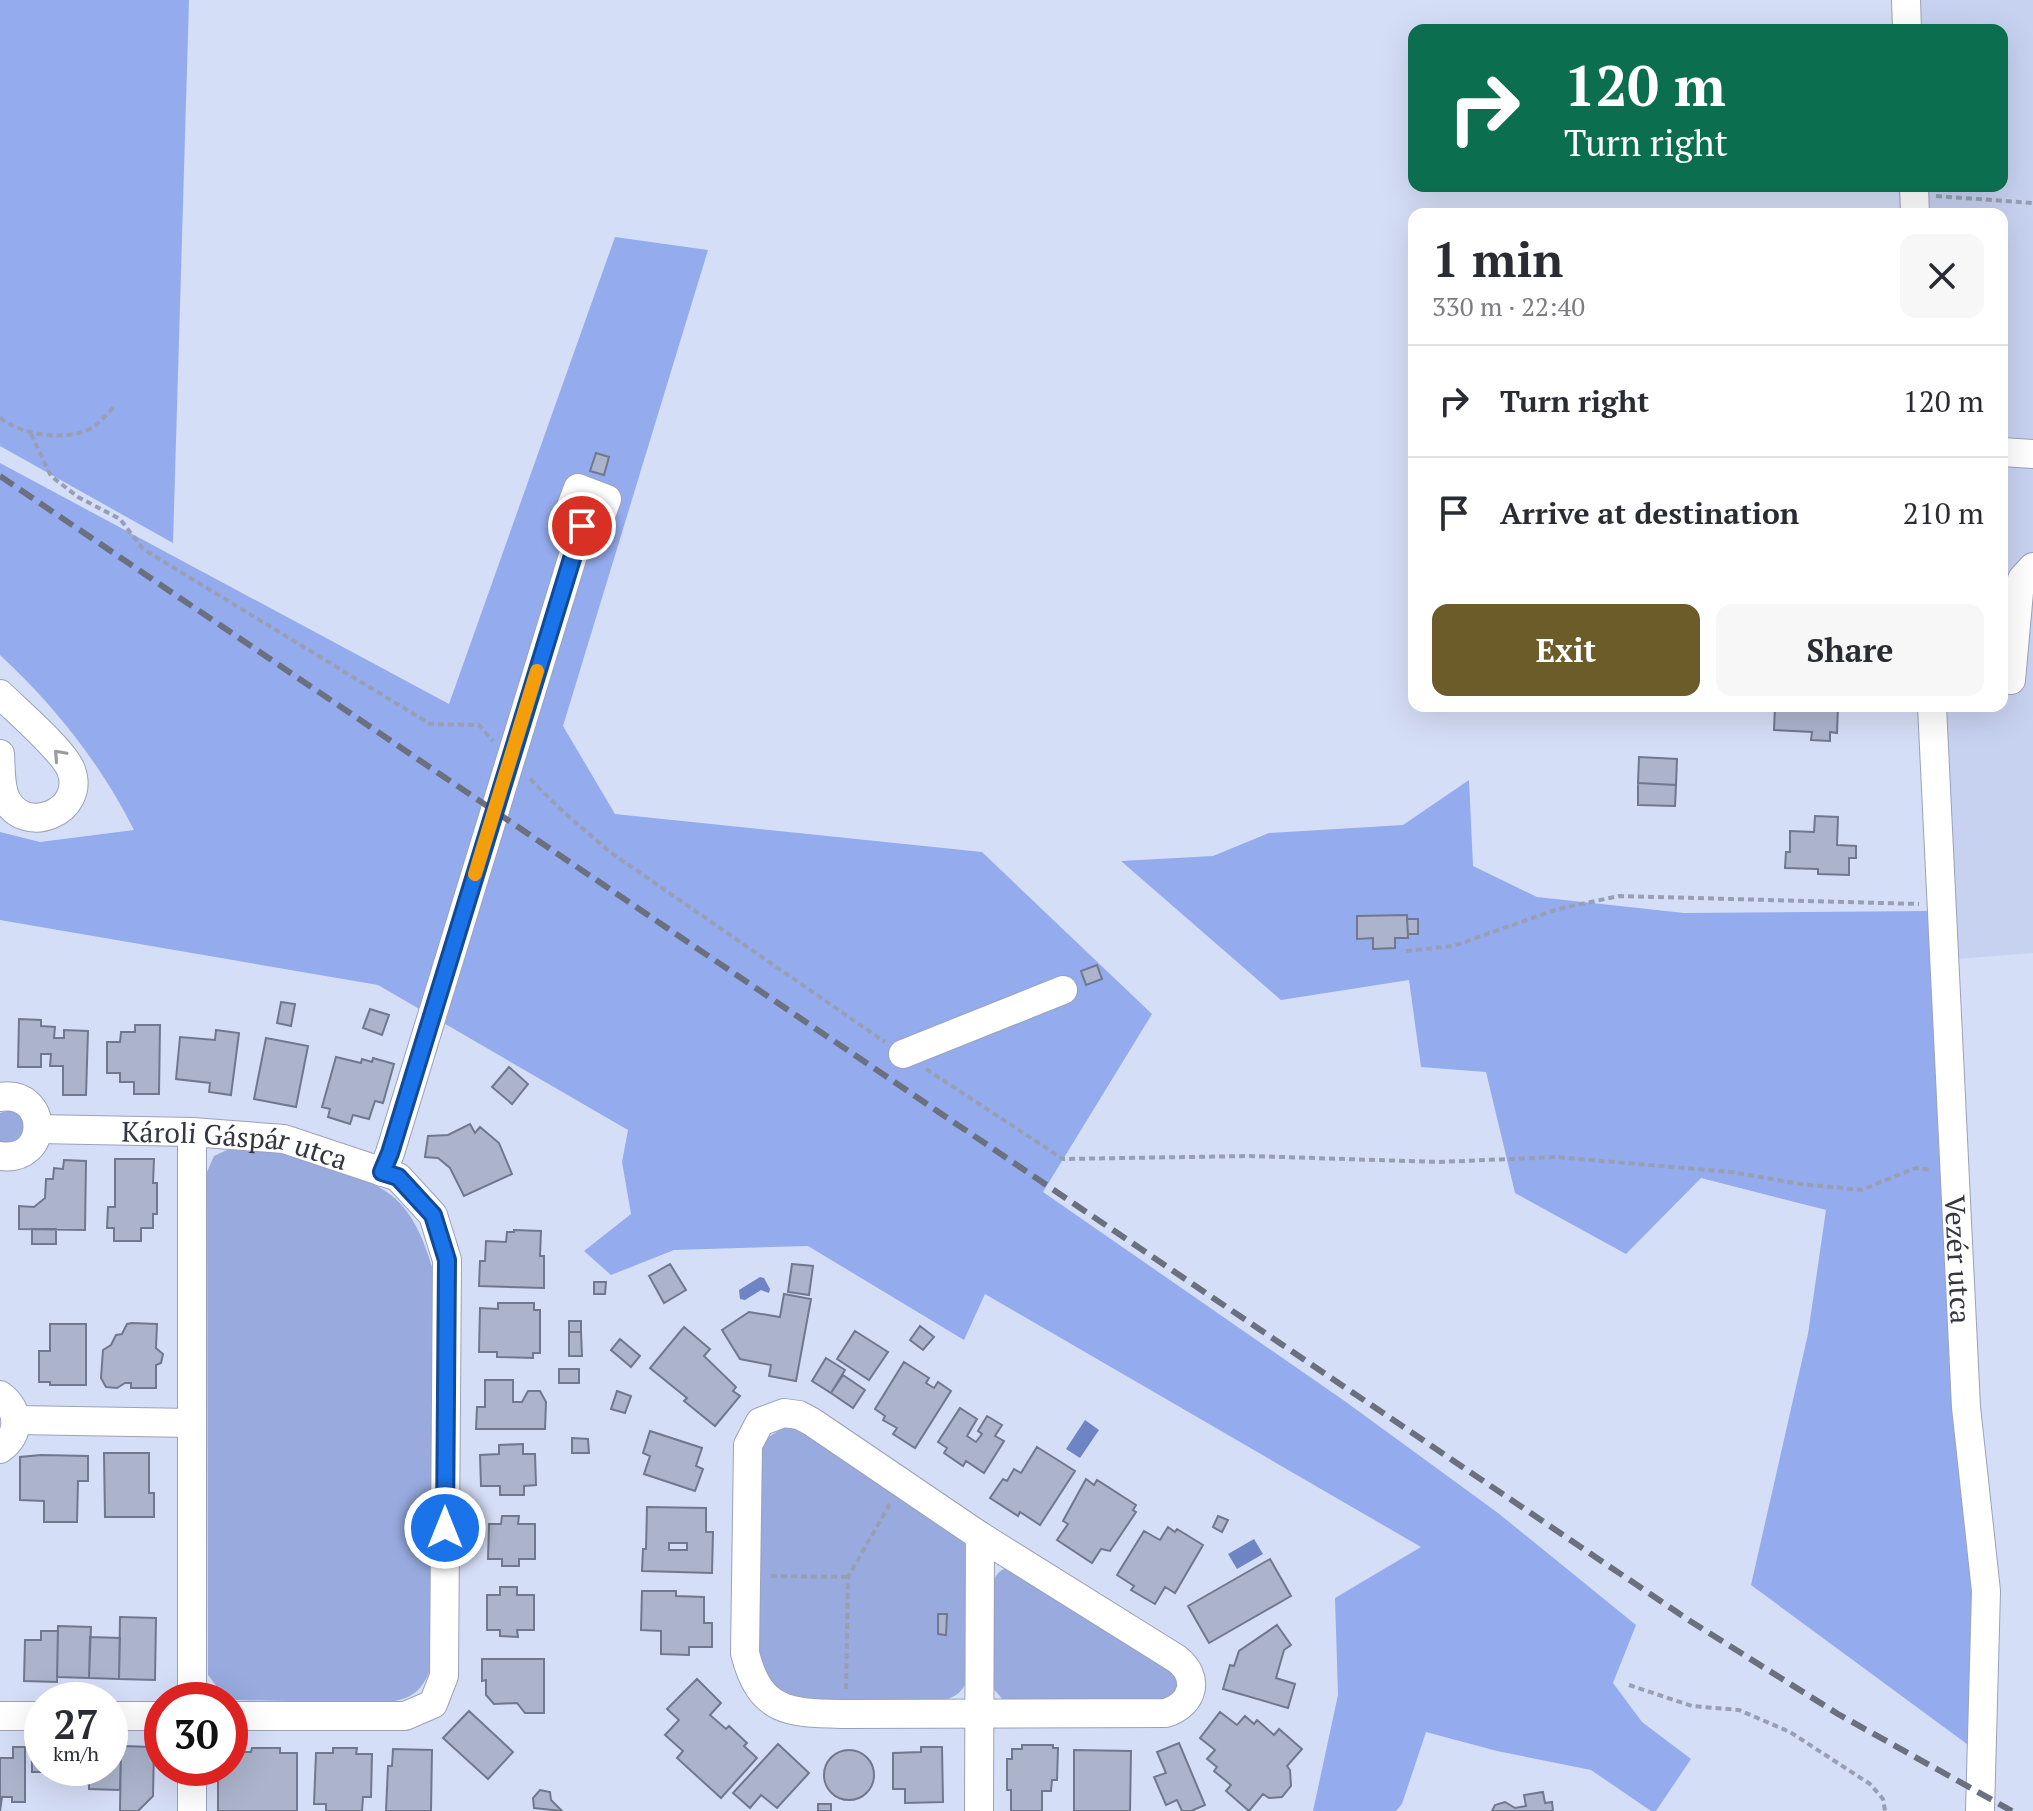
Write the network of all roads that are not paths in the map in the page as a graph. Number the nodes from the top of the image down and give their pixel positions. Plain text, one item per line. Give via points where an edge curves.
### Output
1 (1906, 0) edge
2 (1907, 24) edge
3 (2008, 452) edge
4 (2033, 454) edge
5 (582, 526) dead end
6 (2033, 567) edge
7 (2015, 680) edge
8 (0, 694) edge
9 (1932, 712) edge
10 (0, 754) edge
11 (1063, 990) dead end
12 (903, 1054) road end
13 (0, 1097) edge
14 (38, 1129) junction
15 (192, 1132) junction
16 (0, 1156) edge
17 (382, 1172) junction
18 (0, 1395) edge
19 (16, 1420) junction
20 (192, 1423) junction
21 (0, 1449) edge
22 (980, 1536) junction
23 (192, 1682) edge
24 (979, 1715) junction
25 (0, 1716) edge
26 (24, 1716) edge
27 (248, 1716) edge
28 (192, 1786) edge
29 (192, 1811) edge
30 (979, 1811) edge
31 (1980, 1811) edge

1 - 2 street
3 - 4 street
5 - 17 street
6 - 7 street via 2019,592
10 -> 8 street via 2,789 19,813 39,819 65,806 73,787 70,767
9 - 31 street, Vezér utca via 1966,1407 1986,1591
11 - 12 street
13 - 14 street via 27,1102
14 - 15 street, Károli Gáspár utca
14 - 16 street via 22,1153
15 - 17 street, Károli Gáspár utca via 284,1139
15 - 20 street
17 - 27 street, Károli Gáspár utca via 398,1177 433,1215 447,1260 444,1676 433,1704 405,1716
18 - 19 street
19 - 20 street
19 - 21 street via 11,1440
20 - 23 street
22 - 24 street
22 - 24 street via 1177,1659 1192,1685 1187,1701 1166,1713
22 - 24 street via 799,1415 784,1413 760,1422 748,1445 745,1653 764,1694 782,1708 801,1713
24 - 30 street
25 - 26 street
28 - 29 street

